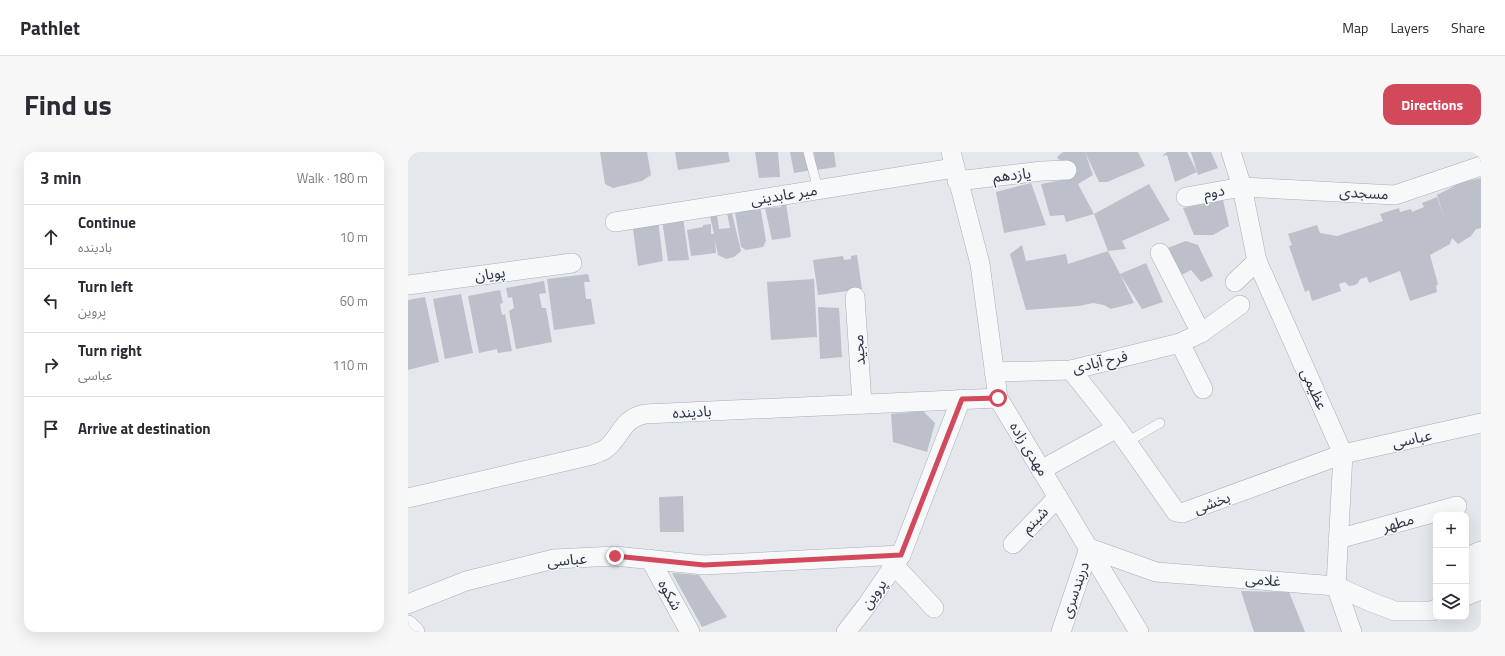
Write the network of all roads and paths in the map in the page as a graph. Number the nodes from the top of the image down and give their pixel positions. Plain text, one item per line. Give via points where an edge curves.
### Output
1 (808, 152) edge
2 (1231, 152) edge
3 (1481, 166) edge
4 (954, 167) edge
5 (1067, 170) dead end
6 (1242, 187) junction
7 (818, 190) junction
8 (1186, 197) dead end
9 (615, 222) dead end
10 (1160, 252) dead end
11 (1257, 261) junction
12 (572, 263) dead end
13 (1235, 282) dead end
14 (408, 285) edge
15 (855, 297) dead end
16 (1240, 305) dead end
17 (1201, 333) junction
18 (1180, 343) junction
19 (1071, 370) junction
20 (994, 372) junction
21 (1203, 388) dead end
22 (998, 398) junction
23 (962, 399) junction
24 (862, 404) junction
25 (1160, 423) dead end
26 (1481, 423) edge
27 (1122, 435) junction
28 (1343, 454) junction
29 (1041, 470) junction
30 (1058, 496) junction
31 (408, 498) edge
32 (1457, 506) dead end
33 (1338, 539) junction
34 (1013, 544) dead end
35 (1089, 548) junction
36 (1481, 551) edge
37 (650, 559) junction
38 (897, 560) junction
39 (1336, 586) junction
40 (1473, 593) edge
41 (408, 604) edge
42 (934, 608) dead end
43 (1433, 610) edge
44 (408, 625) edge
45 (415, 632) edge
46 (690, 632) edge
47 (846, 632) edge
48 (1061, 632) edge
49 (1139, 632) edge
50 (1352, 632) edge

1 - 7 lane
2 - 6 street, عظیمی
3 - 6 street, مسجدی via 1395,195
4 - 5 street, یازدهم
4 - 7 street, میر عابدینی
4 - 20 street, مهدی زاده via 980,264
6 - 8 street, دوم
6 - 11 street, عظیمی
7 - 9 street, میر عابدینی
10 - 17 street
11 - 13 street
11 - 28 street, عظیمی
12 - 14 street, پویان
15 - 24 street, مجید
16 - 17 street, فرح آبادی
17 - 18 street, فرح آبادی
18 - 19 street, فرح آبادی
18 - 21 street
19 - 20 street, فرح آبادی
19 - 27 street, بخشی
20 - 22 street, مهدی زاده
22 - 23 street, بادینده
22 - 29 street, مهدی زاده
23 - 24 street, بادینده
23 - 38 street, پروین
24 - 31 street, بادینده via 635,416 609,446 592,455
25 - 27 lane
26 - 28 street, عباسی
27 - 28 street, بخشی via 1176,512 1182,513
27 - 29 street
28 - 33 street, عظیمی
29 - 30 street, مهدی زاده
30 - 34 street, شبنم
30 - 35 street, مهدی زاده
32 - 33 street, مطهر
33 - 39 street, عظیمی
35 - 39 street, غلامی via 1156,572
35 - 48 street, دربندسری
35 - 49 street, مهدی زاده
36 - 40 street via 1474,554
37 - 38 street, عباسی via 704,565
37 - 41 street, عباسی via 615,556 554,559 466,581
37 - 46 street, شکوه
38 - 42 street
38 - 47 street, پروین
39 - 43 street, غلامی via 1395,611
39 - 50 street, عظیمی
44 - 45 street

